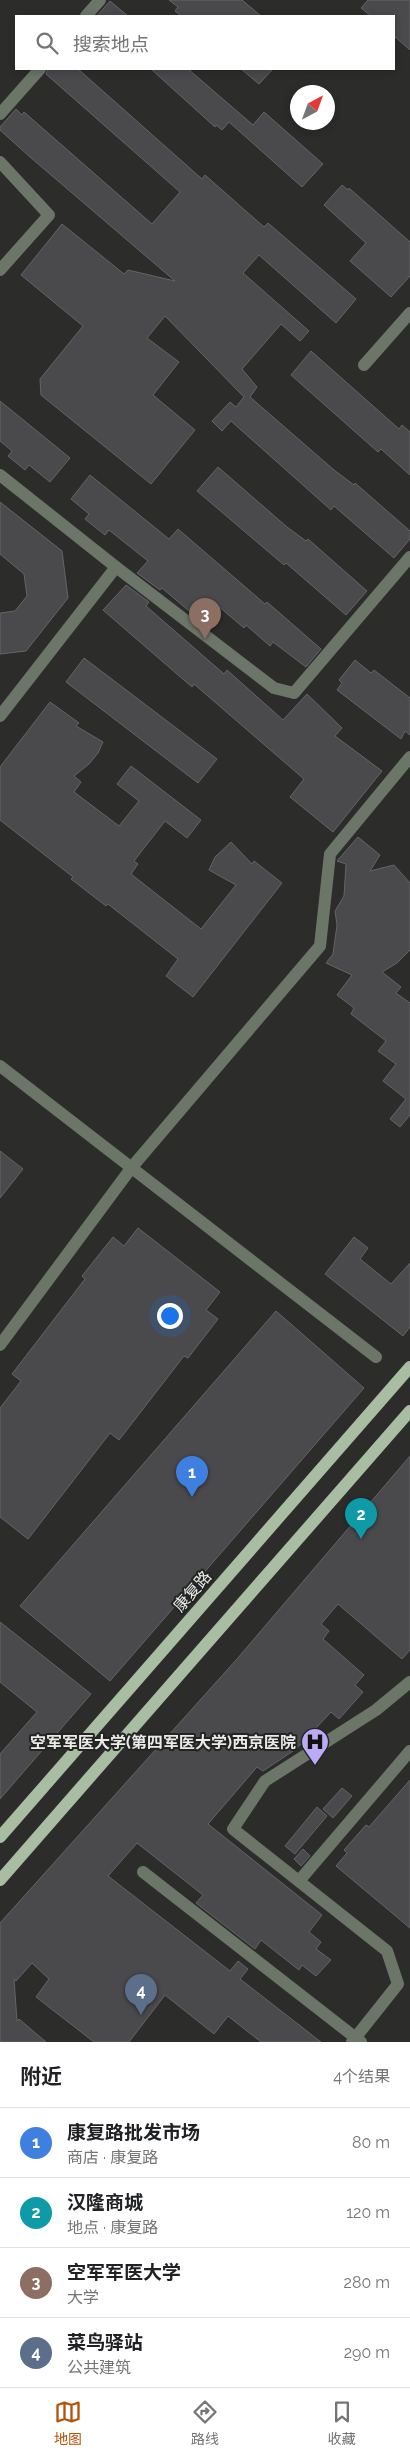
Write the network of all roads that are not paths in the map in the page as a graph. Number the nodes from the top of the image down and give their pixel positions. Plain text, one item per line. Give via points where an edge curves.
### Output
1 (100, 0) edge
2 (87, 15) edge
3 (39, 70) edge
4 (0, 114) edge
5 (0, 162) edge
6 (0, 270) edge
7 (410, 313) edge
8 (364, 365) dead end
9 (0, 475) edge
10 (410, 557) edge
11 (116, 567) junction
12 (0, 716) edge
13 (410, 756) edge
14 (0, 1066) edge
15 (132, 1167) junction
16 (0, 1345) edge
17 (376, 1357) dead end
18 (410, 1366) edge
19 (410, 1411) edge
20 (410, 1682) edge
21 (410, 1750) edge
22 (0, 1837) edge
23 (143, 1872) dead end
24 (0, 1880) edge
25 (299, 1881) junction
26 (356, 2041) edge

1 - 2 street
3 - 4 street
5 - 6 street via 49,214
7 - 8 street
9 - 11 street
10 - 11 street via 294,693 274,688
11 - 12 street
13 - 15 street via 330,854 320,946
14 - 15 street
15 - 16 street
15 - 17 street
18 - 22 main road, 康复路
19 - 24 main road
20 - 25 street via 376,1710 265,1781 233,1829
21 - 25 street
23 - 26 street
25 - 26 street via 387,1951 398,1984

